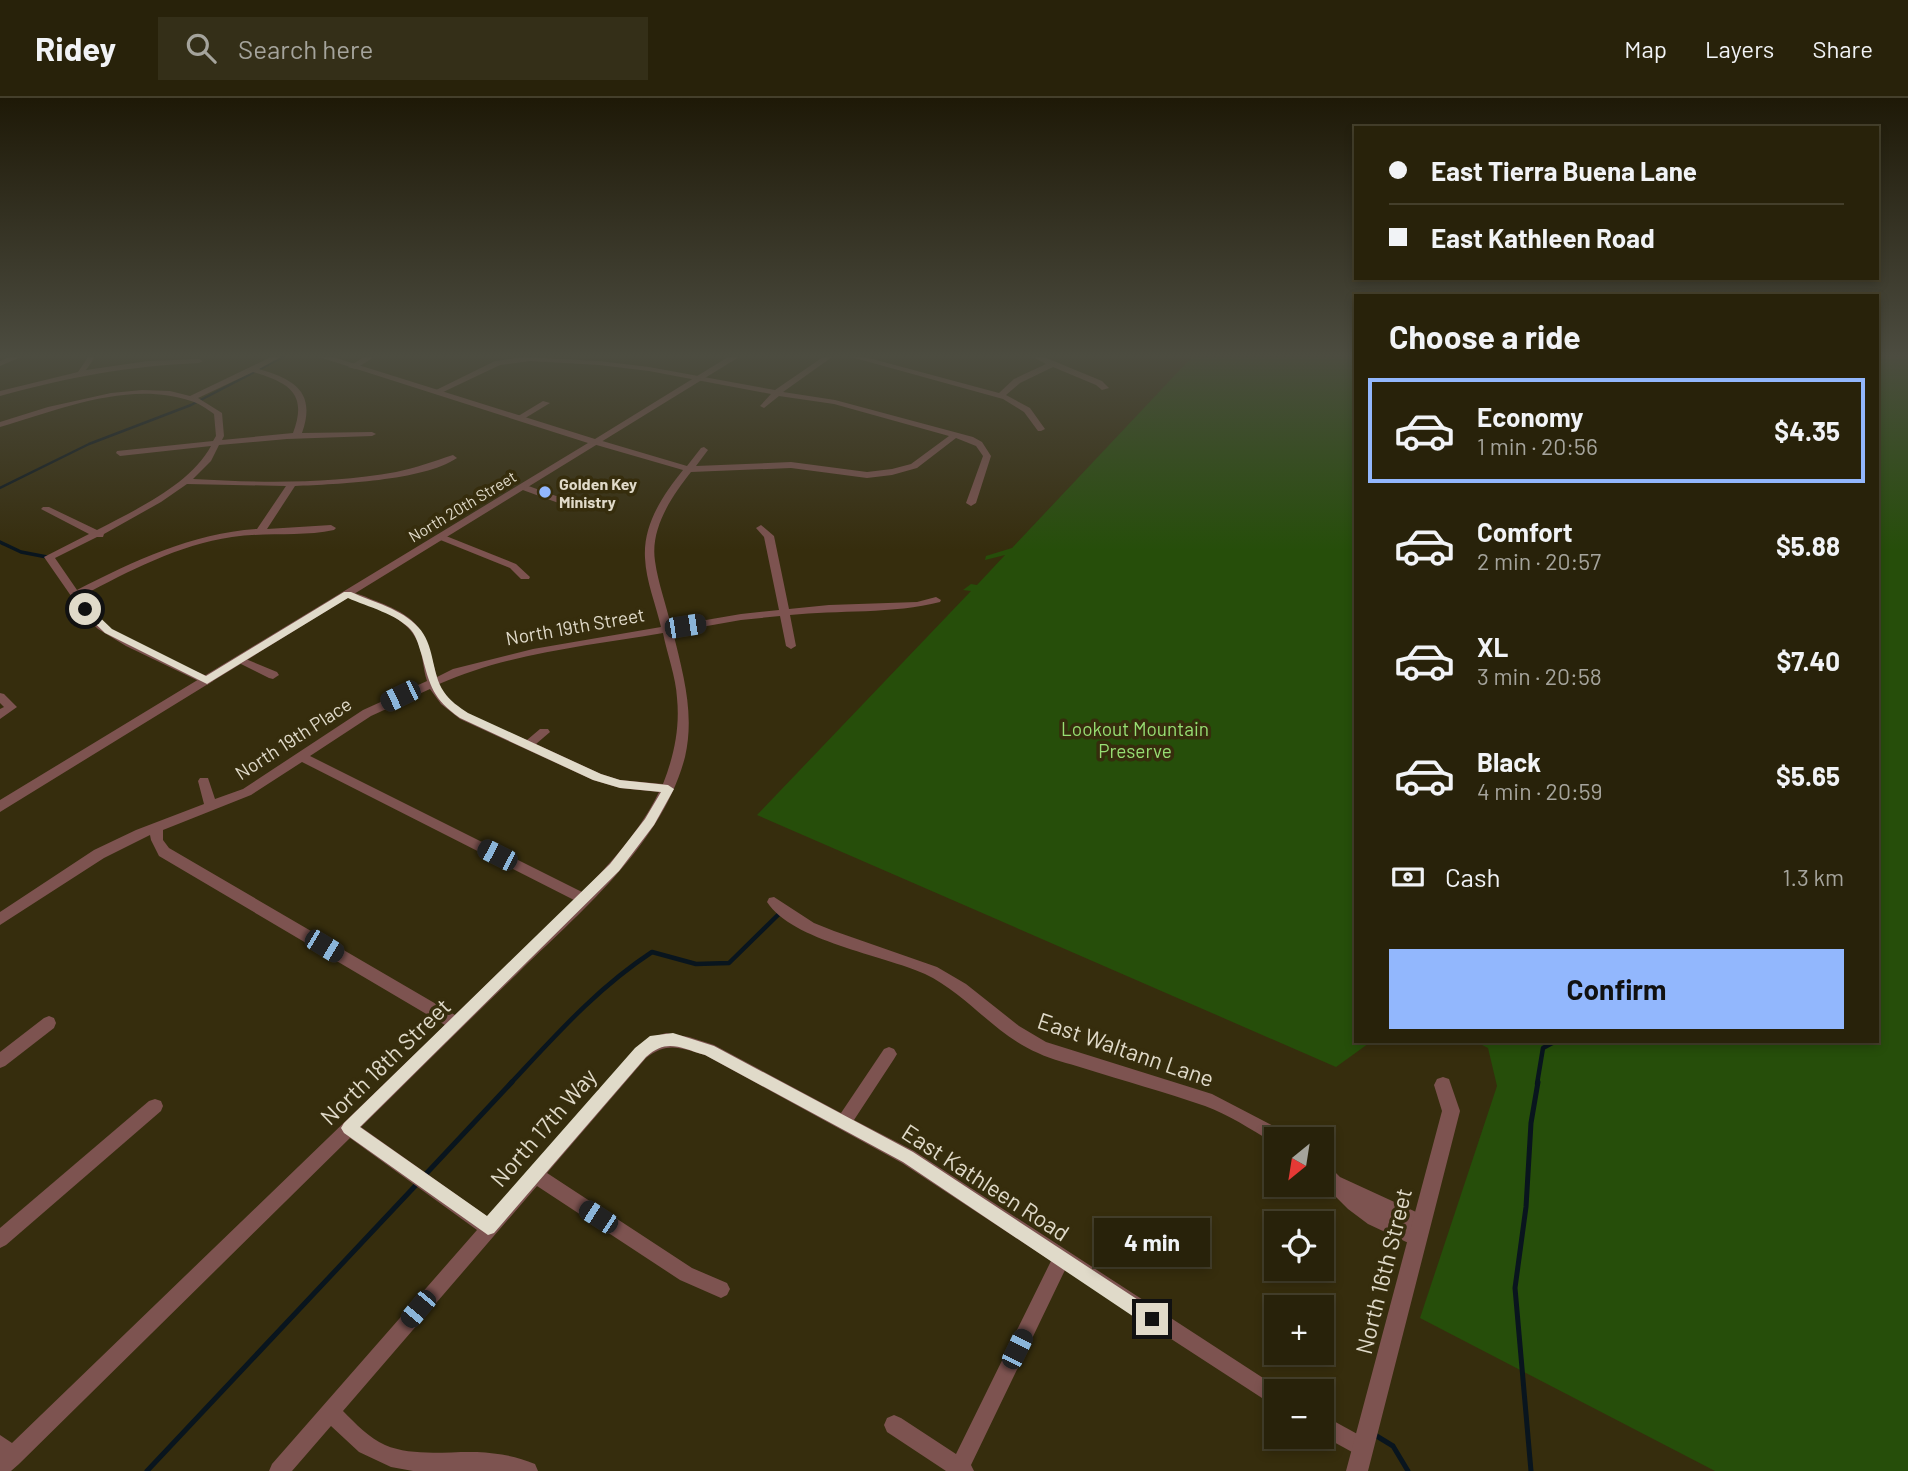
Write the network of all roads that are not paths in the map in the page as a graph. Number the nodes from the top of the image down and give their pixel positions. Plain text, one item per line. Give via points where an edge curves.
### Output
1 (221, 421) edge
2 (302, 421) edge
3 (529, 421) edge
4 (630, 421) edge
5 (904, 421) edge
6 (1035, 421) edge
7 (1041, 429) dead end
8 (372, 434) dead end
9 (297, 435) junction
10 (955, 435) junction
11 (217, 442) junction
12 (596, 442) junction
13 (704, 450) dead end
14 (120, 453) dead end
15 (453, 458) dead end
16 (690, 469) junction
17 (860, 475) junction
18 (184, 481) junction
19 (293, 482) junction
20 (523, 487) junction
21 (854, 488) dead end
22 (971, 503) dead end
23 (578, 507) dead end
24 (46, 509) dead end
25 (331, 528) dead end
26 (761, 528) dead end
27 (260, 533) junction
28 (100, 535) junction
29 (441, 537) junction
30 (524, 577) dead end
31 (348, 594) junction
32 (76, 595) junction
33 (936, 600) dead end
34 (785, 611) junction
35 (666, 629) junction
36 (791, 646) dead end
37 (241, 660) junction
38 (273, 675) dead end
39 (207, 681) junction
40 (433, 681) junction
41 (0, 697) edge
42 (0, 715) edge
43 (544, 732) dead end
44 (528, 745) junction
45 (302, 757) junction
46 (204, 781) dead end
47 (668, 789) junction
48 (0, 807) edge
49 (211, 807) junction
50 (156, 827) junction
51 (584, 899) junction
52 (774, 902) dead end
53 (0, 919) edge
54 (49, 1023) dead end
55 (455, 1023) junction
56 (655, 1040) joint
57 (889, 1054) dead end
58 (0, 1061) edge
59 (1443, 1085) dead end
60 (155, 1106) dead end
61 (843, 1123) junction
62 (349, 1128) junction
63 (1264, 1129) edge
64 (535, 1175) junction
65 (1334, 1181) edge
66 (1337, 1184) joint
67 (1364, 1203) joint
68 (488, 1227) junction
69 (1419, 1231) junction
70 (0, 1239) edge
71 (1061, 1259) junction
72 (721, 1289) dead end
73 (1264, 1390) edge
74 (330, 1412) junction
75 (894, 1426) dead end
76 (1334, 1431) edge
77 (1363, 1448) junction
78 (4, 1457) edge
79 (961, 1470) edge
80 (279, 1471) edge
81 (528, 1471) edge
82 (1357, 1471) edge

1 - 11 street
2 - 9 street
3 - 12 street
4 - 12 street, North 20th Street
5 - 10 street
6 - 7 street
8 - 9 street
9 - 11 street
10 - 17 street via 914,466
10 - 22 street via 979,444 987,456
11 - 14 street
11 - 18 street
12 - 16 street
12 - 20 street, North 20th Street
13 - 16 street, North 18th Street
15 - 19 street via 389,474
16 - 17 street via 791,465
16 - 35 street, North 18th Street via 656,517 649,544
17 - 21 street
18 - 19 street
18 - 28 street
19 - 27 street
20 - 23 street
20 - 29 street, North 20th Street
24 - 28 street
25 - 27 street
26 - 34 street via 769,536
27 - 32 street via 191,541
28 - 32 street via 49,557
29 - 30 street via 513,566
29 - 31 street, North 20th Street
31 - 37 street, North 20th Street
31 - 40 street via 416,629
32 - 39 street via 108,631
33 - 34 street, North 19th Street via 917,605
34 - 35 street, North 19th Street
34 - 36 street
35 - 40 street, North 19th Street via 509,657
35 - 47 street, North 18th Street via 685,716 684,739
37 - 38 street
37 - 39 street, North 20th Street
39 - 48 street, North 20th Street
40 - 44 street via 449,705 464,716
40 - 45 street, North 19th Place via 374,709
41 - 42 street via 11,707
43 - 44 street
44 - 47 street via 597,777
45 - 49 street, North 19th Place via 264,783
45 - 51 street
46 - 49 street
47 - 51 street, North 18th Street via 632,846
49 - 50 street, North 19th Place
50 - 53 street, North 19th Place via 85,861
50 - 55 street via 164,852
51 - 55 street, North 18th Street
52 - 63 street, East Waltann Lane via 794,918 838,938 941,976 1020,1037 1042,1048 1212,1101
54 - 58 street
55 - 62 street, North 18th Street
56 - 61 street, East Kathleen Road via 673,1039 709,1050
56 - 64 street, North 17th Way
57 - 61 street
59 - 69 street, North 16th Street via 1451,1111
60 - 70 street
61 - 71 street, East Kathleen Road via 933,1173
62 - 68 street
62 - 78 street, North 18th Street
64 - 68 street, North 17th Way
64 - 72 street via 686,1274
65 - 66 street
66 - 67 street
67 - 69 street
68 - 74 street, North 17th Way
69 - 77 street, North 16th Street
71 - 73 street, East Kathleen Road
71 - 79 street
74 - 80 street, North 17th Way
74 - 81 street via 369,1446 391,1457 473,1461
75 - 79 street
76 - 77 street
77 - 82 street, North 16th Street

